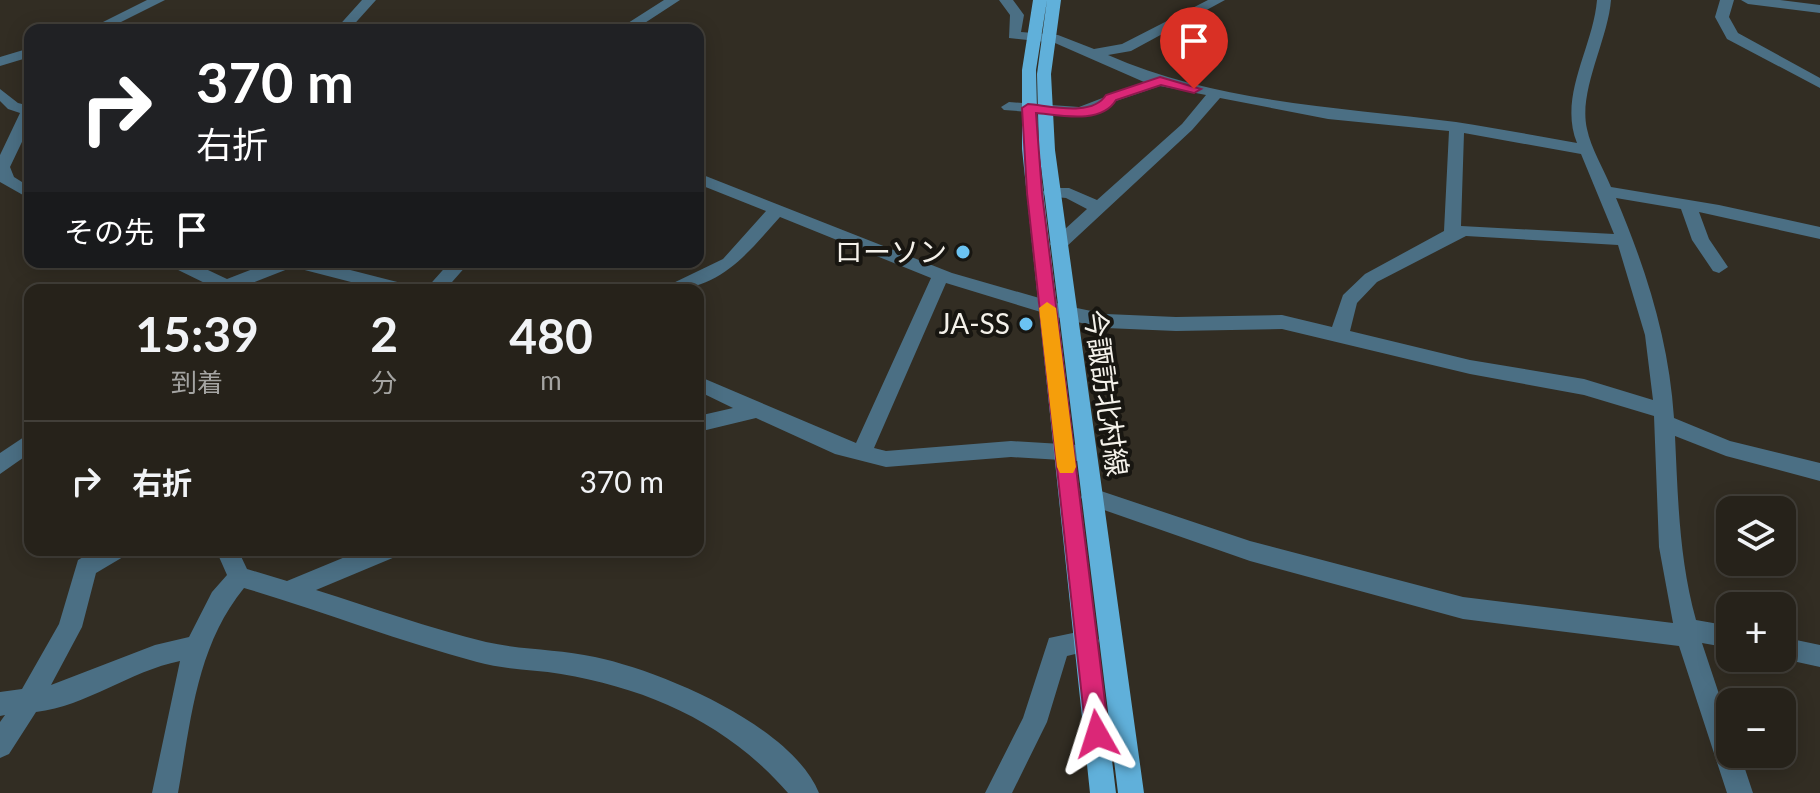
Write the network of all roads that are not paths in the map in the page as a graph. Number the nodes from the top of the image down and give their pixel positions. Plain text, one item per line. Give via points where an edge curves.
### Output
1 (158, 0) edge
2 (369, 0) edge
3 (673, 0) edge
4 (1006, 0) edge
5 (1040, 0) edge
6 (1054, 0) edge
7 (1218, 0) edge
8 (1604, 0) edge
9 (1727, 0) edge
10 (1748, 0) edge
11 (342, 1) edge
12 (1820, 9) edge
13 (358, 12) junction
14 (107, 24) edge
15 (347, 24) edge
16 (634, 24) edge
17 (1040, 38) junction
18 (24, 54) edge
19 (1092, 54) junction
20 (0, 62) edge
21 (1160, 81) junction
22 (1820, 84) edge
23 (0, 93) edge
24 (1216, 93) junction
25 (1027, 108) junction
26 (24, 109) edge
27 (24, 118) edge
28 (1457, 127) junction
29 (7, 144) edge
30 (1588, 150) junction
31 (704, 180) edge
32 (24, 190) edge
33 (1606, 191) junction
34 (1051, 192) junction
35 (1688, 204) junction
36 (1097, 207) junction
37 (778, 208) junction
38 (1820, 233) edge
39 (1452, 234) junction
40 (1625, 240) junction
41 (1059, 244) junction
42 (1719, 267) dead end
43 (187, 268) edge
44 (242, 268) edge
45 (276, 268) edge
46 (340, 268) edge
47 (455, 268) edge
48 (941, 275) junction
49 (217, 284) edge
50 (228, 284) edge
51 (234, 284) edge
52 (389, 284) edge
53 (440, 284) edge
54 (685, 284) edge
55 (1057, 310) junction
56 (1339, 335) junction
57 (704, 386) edge
58 (760, 409) junction
59 (1665, 417) junction
60 (704, 423) edge
61 (24, 446) edge
62 (1076, 453) junction
63 (861, 454) junction
64 (0, 465) edge
65 (1820, 472) edge
66 (1092, 497) junction
67 (105, 556) edge
68 (230, 556) edge
69 (372, 556) edge
70 (239, 577) junction
71 (290, 590) junction
72 (1688, 632) junction
73 (1716, 635) edge
74 (1087, 641) junction
75 (194, 647) junction
76 (1796, 651) edge
77 (1820, 656) edge
78 (29, 701) junction
79 (0, 704) edge
80 (0, 745) edge
81 (165, 793) edge
82 (806, 793) edge
83 (998, 793) edge
84 (1103, 793) edge
85 (1131, 793) edge
86 (1740, 793) edge

1 - 14 street
2 - 13 street
3 - 16 street
4 - 17 street via 1017,15 1014,35
5 - 17 main road, 今諏訪北村線
6 - 17 main road, 今諏訪北村線
7 - 19 street via 1126,48
8 - 30 street via 1598,45 1577,103
9 - 22 street via 1722,17 1732,36
10 - 12 street
11 - 13 street
13 - 15 street
17 - 19 street via 1058,39
17 - 25 main road, 今諏訪北村線
18 - 20 street
19 - 21 street
21 - 24 street
21 - 25 street via 1111,98 1087,113
23 - 26 street
24 - 28 street via 1328,114
24 - 36 street via 1187,127
25 - 34 main road, 今諏訪北村線
25 - 55 main road, 今諏訪北村線
27 - 29 street
28 - 30 street
28 - 39 street
29 - 32 street via 2,167 7,180
30 - 33 street
31 - 37 street
33 - 35 street
33 - 40 street
34 - 36 street via 1069,193
34 - 41 main road, 今諏訪北村線
35 - 38 street
35 - 42 street via 1701,240
36 - 41 street
37 - 48 street
37 - 54 street via 729,263
39 - 40 street via 1466,230
39 - 56 street via 1371,278 1349,300
40 - 59 street via 1645,295
41 - 55 main road, 今諏訪北村線
43 - 49 street
44 - 50 street
45 - 51 street
46 - 52 street
47 - 53 street
48 - 55 street
48 - 63 street
55 - 56 street via 1106,321 1282,322
55 - 62 main road, 今諏訪北村線
56 - 59 street via 1470,367 1584,387
57 - 58 street
58 - 60 street
58 - 63 street
59 - 65 street via 1726,448
59 - 72 street via 1670,549
61 - 64 street
62 - 63 street via 1011,449 912,459
62 - 66 main road, 今諏訪北村線
62 - 74 main road, 今諏訪北村線
66 - 72 street via 1250,551 1463,608
66 - 85 main road, 今諏訪北村線
67 - 78 street via 86,567 70,627
68 - 70 street
69 - 71 street
70 - 71 street
70 - 75 street
71 - 82 street via 491,654 626,676 693,699 743,730 785,766
72 - 73 street
72 - 86 street
74 - 83 street via 1058,646 1034,722
74 - 84 main road, 今諏訪北村線
75 - 78 street via 168,651 49,699
75 - 81 street
76 - 77 street
78 - 79 street
78 - 80 street

